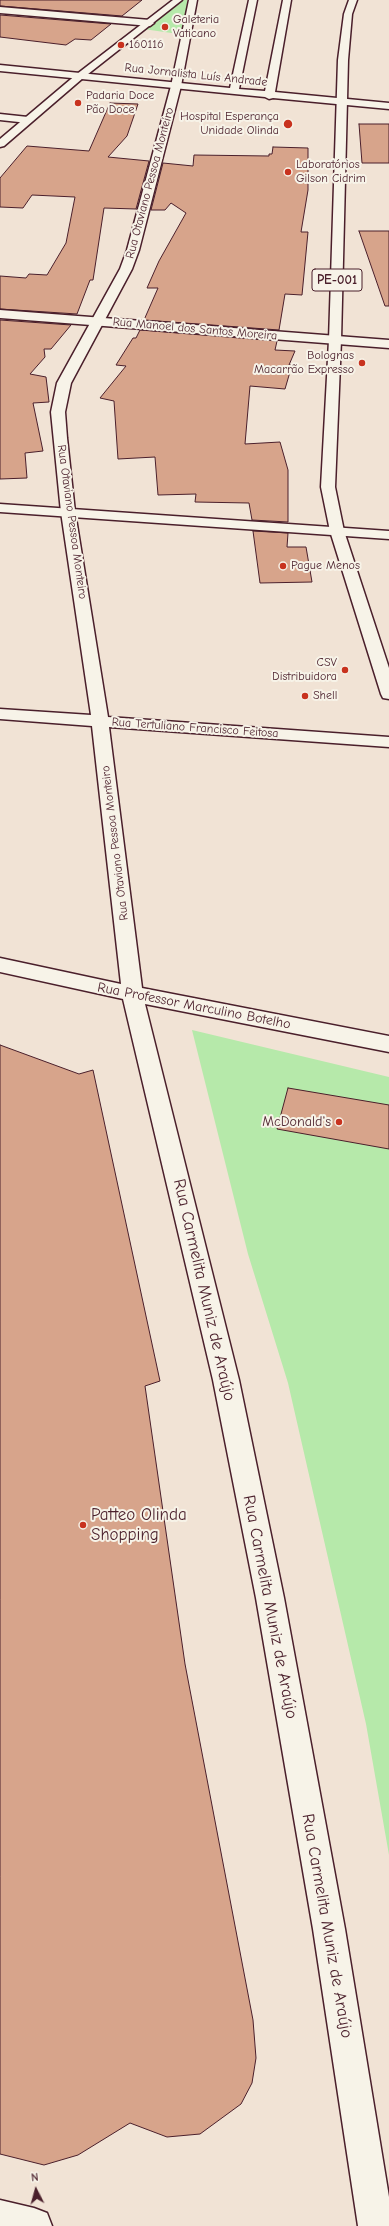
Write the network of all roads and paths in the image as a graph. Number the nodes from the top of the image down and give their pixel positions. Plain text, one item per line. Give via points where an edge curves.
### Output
1 (178, 0) edge
2 (193, 0) edge
3 (253, 0) edge
4 (287, 0) edge
5 (353, 0) edge
6 (0, 10) edge
7 (150, 23) junction
8 (0, 68) edge
9 (80, 76) junction
10 (176, 86) junction
11 (234, 92) junction
12 (269, 96) junction
13 (341, 102) junction
14 (389, 106) edge
15 (0, 117) edge
16 (28, 120) junction
17 (0, 144) edge
18 (0, 314) edge
19 (97, 321) junction
20 (335, 340) junction
21 (389, 344) edge
22 (0, 508) edge
23 (68, 512) junction
24 (338, 531) junction
25 (389, 535) edge
26 (389, 694) edge
27 (0, 714) edge
28 (100, 721) junction
29 (389, 742) edge
30 (0, 965) edge
31 (132, 994) junction
32 (389, 1044) edge
33 (0, 2218) edge
34 (34, 2226) edge
35 (376, 2226) edge

1 - 7 street
2 - 10 street, Rua Otaviano Pessoa Monteiro
3 - 11 street
4 - 12 street
5 - 13 street, PE-001 via 345,37
6 - 7 street
7 - 9 street
8 - 9 street, Rua Jornalista Luís Andrade
9 - 10 street, Rua Jornalista Luís Andrade
9 - 16 street
10 - 11 street, Rua Jornalista Luís Andrade
10 - 19 street, Rua Otaviano Pessoa Monteiro via 133,250 126,269
11 - 12 street, Rua Jornalista Luís Andrade
12 - 13 street, Rua Jornalista Luís Andrade
13 - 14 street, Rua Jornalista Luís Andrade
13 - 20 street, PE-001
15 - 16 street
16 - 17 street
18 - 19 street, Rua Manoel dos Santos Moreira
19 - 20 street, Rua Manoel dos Santos Moreira
19 - 23 street, Rua Otaviano Pessoa Monteiro via 69,371 61,393 58,412
20 - 21 street, Rua Manoel dos Santos Moreira
20 - 24 street, PE-001 via 328,487
22 - 23 street
23 - 24 street
23 - 28 street, Rua Otaviano Pessoa Monteiro
24 - 25 street
24 - 26 street, PE-001
27 - 28 street, Rua Tertuliano Francisco Feitosa
28 - 29 street, Rua Tertuliano Francisco Feitosa
28 - 31 street, Rua Otaviano Pessoa Monteiro
30 - 31 street, Rua Professor Marculino Botelho
31 - 32 street, Rua Professor Marculino Botelho
31 - 35 street, Rua Carmelita Muniz de Araújo via 224,1372 256,1528 329,1929
33 - 34 street

